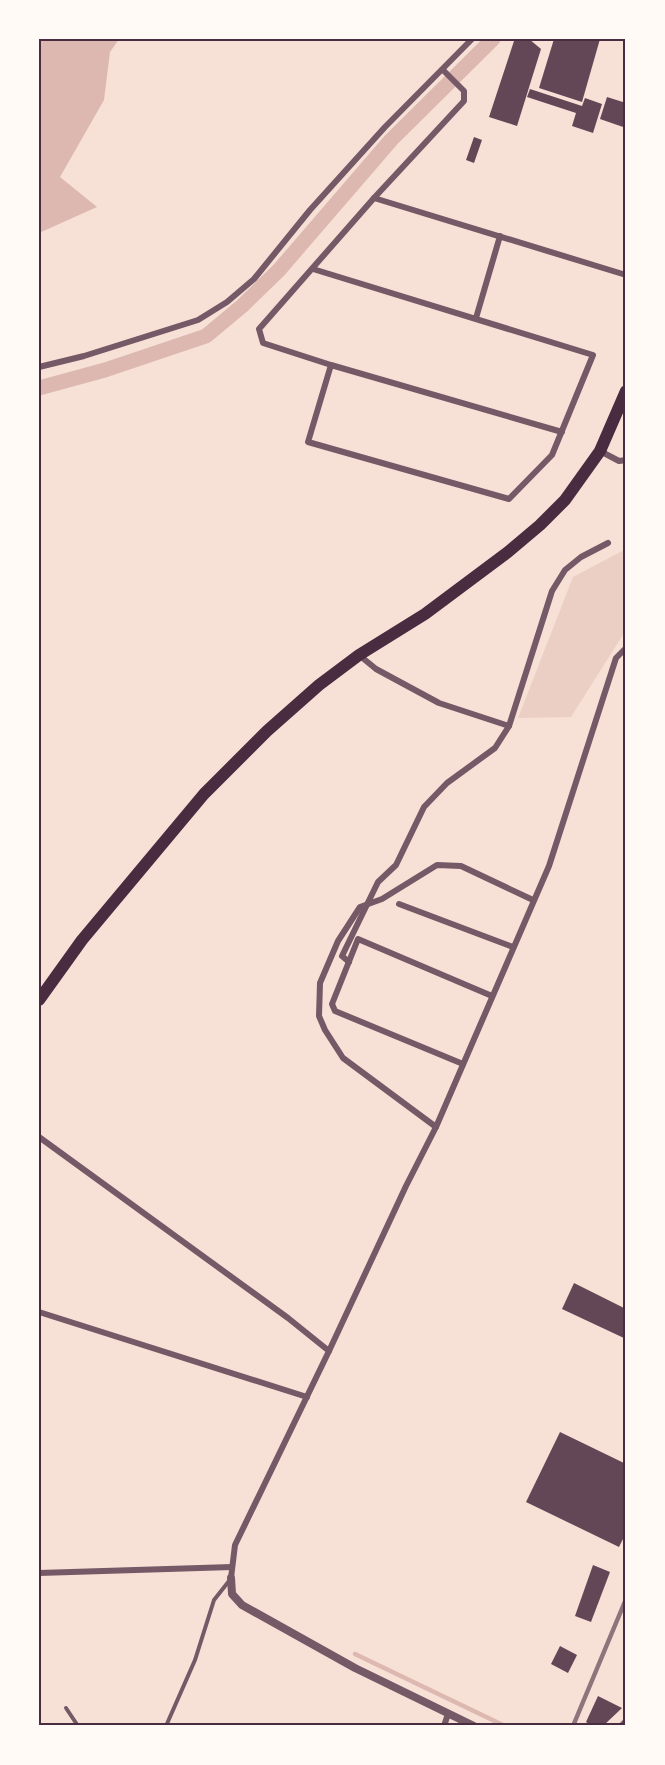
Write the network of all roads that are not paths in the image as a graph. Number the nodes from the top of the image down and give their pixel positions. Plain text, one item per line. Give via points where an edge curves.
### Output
1 (472, 39) edge
2 (443, 70) junction
3 (374, 198) junction
4 (500, 236) junction
5 (313, 268) junction
6 (626, 275) edge
7 (476, 318) junction
8 (331, 365) junction
9 (39, 367) edge
10 (626, 391) edge
11 (562, 432) junction
12 (600, 451) junction
13 (626, 460) edge
14 (609, 543) dead end
15 (626, 648) edge
16 (359, 656) junction
17 (509, 726) junction
18 (533, 900) junction
19 (368, 903) junction
20 (399, 904) dead end
21 (513, 947) junction
22 (349, 962) junction
23 (492, 996) junction
24 (39, 1000) edge
25 (463, 1064) junction
26 (436, 1127) junction
27 (39, 1137) edge
28 (39, 1312) edge
29 (329, 1352) junction
30 (306, 1397) junction
31 (232, 1566) junction
32 (39, 1573) edge
33 (231, 1578) junction
34 (66, 1708) dead end
35 (448, 1714) junction
36 (626, 1721) edge
37 (78, 1726) edge
38 (166, 1726) edge
39 (444, 1726) edge
40 (474, 1726) edge
41 (621, 1726) edge

1 - 2 street
2 - 3 street via 464,91 464,101
2 - 9 street via 377,135 254,279 227,302 198,320
3 - 4 street
3 - 5 street
4 - 6 street
4 - 7 street
5 - 7 street
5 - 8 street via 259,329 263,343
7 - 11 street via 594,355
8 - 11 street
8 - 11 street via 308,442 341,452 509,499 552,455
10 - 12 highway
12 - 13 street via 619,461
12 - 16 highway via 565,500 516,546 425,614
14 - 17 street via 565,570 552,591
15 - 18 street via 616,658 549,866
16 - 17 street via 439,703
16 - 24 highway via 284,715 204,794 82,940
17 - 19 street via 495,748 447,783 424,807 396,865 378,882
18 - 19 street via 461,866 437,865 382,899
18 - 21 street
19 - 22 street via 342,956
19 - 26 street via 360,907 338,941 320,983 319,1016 343,1058
20 - 21 street
21 - 23 street
22 - 23 street via 358,939
22 - 25 street via 332,1004 335,1011
23 - 25 street
25 - 26 street
26 - 29 street
27 - 29 street
28 - 30 street
29 - 30 street
30 - 31 street via 235,1545
31 - 32 street
31 - 33 street
33 - 35 street via 232,1594 242,1605
33 - 38 lane via 214,1600 195,1660
34 - 37 lane
35 - 39 street
35 - 40 street
36 - 41 street

